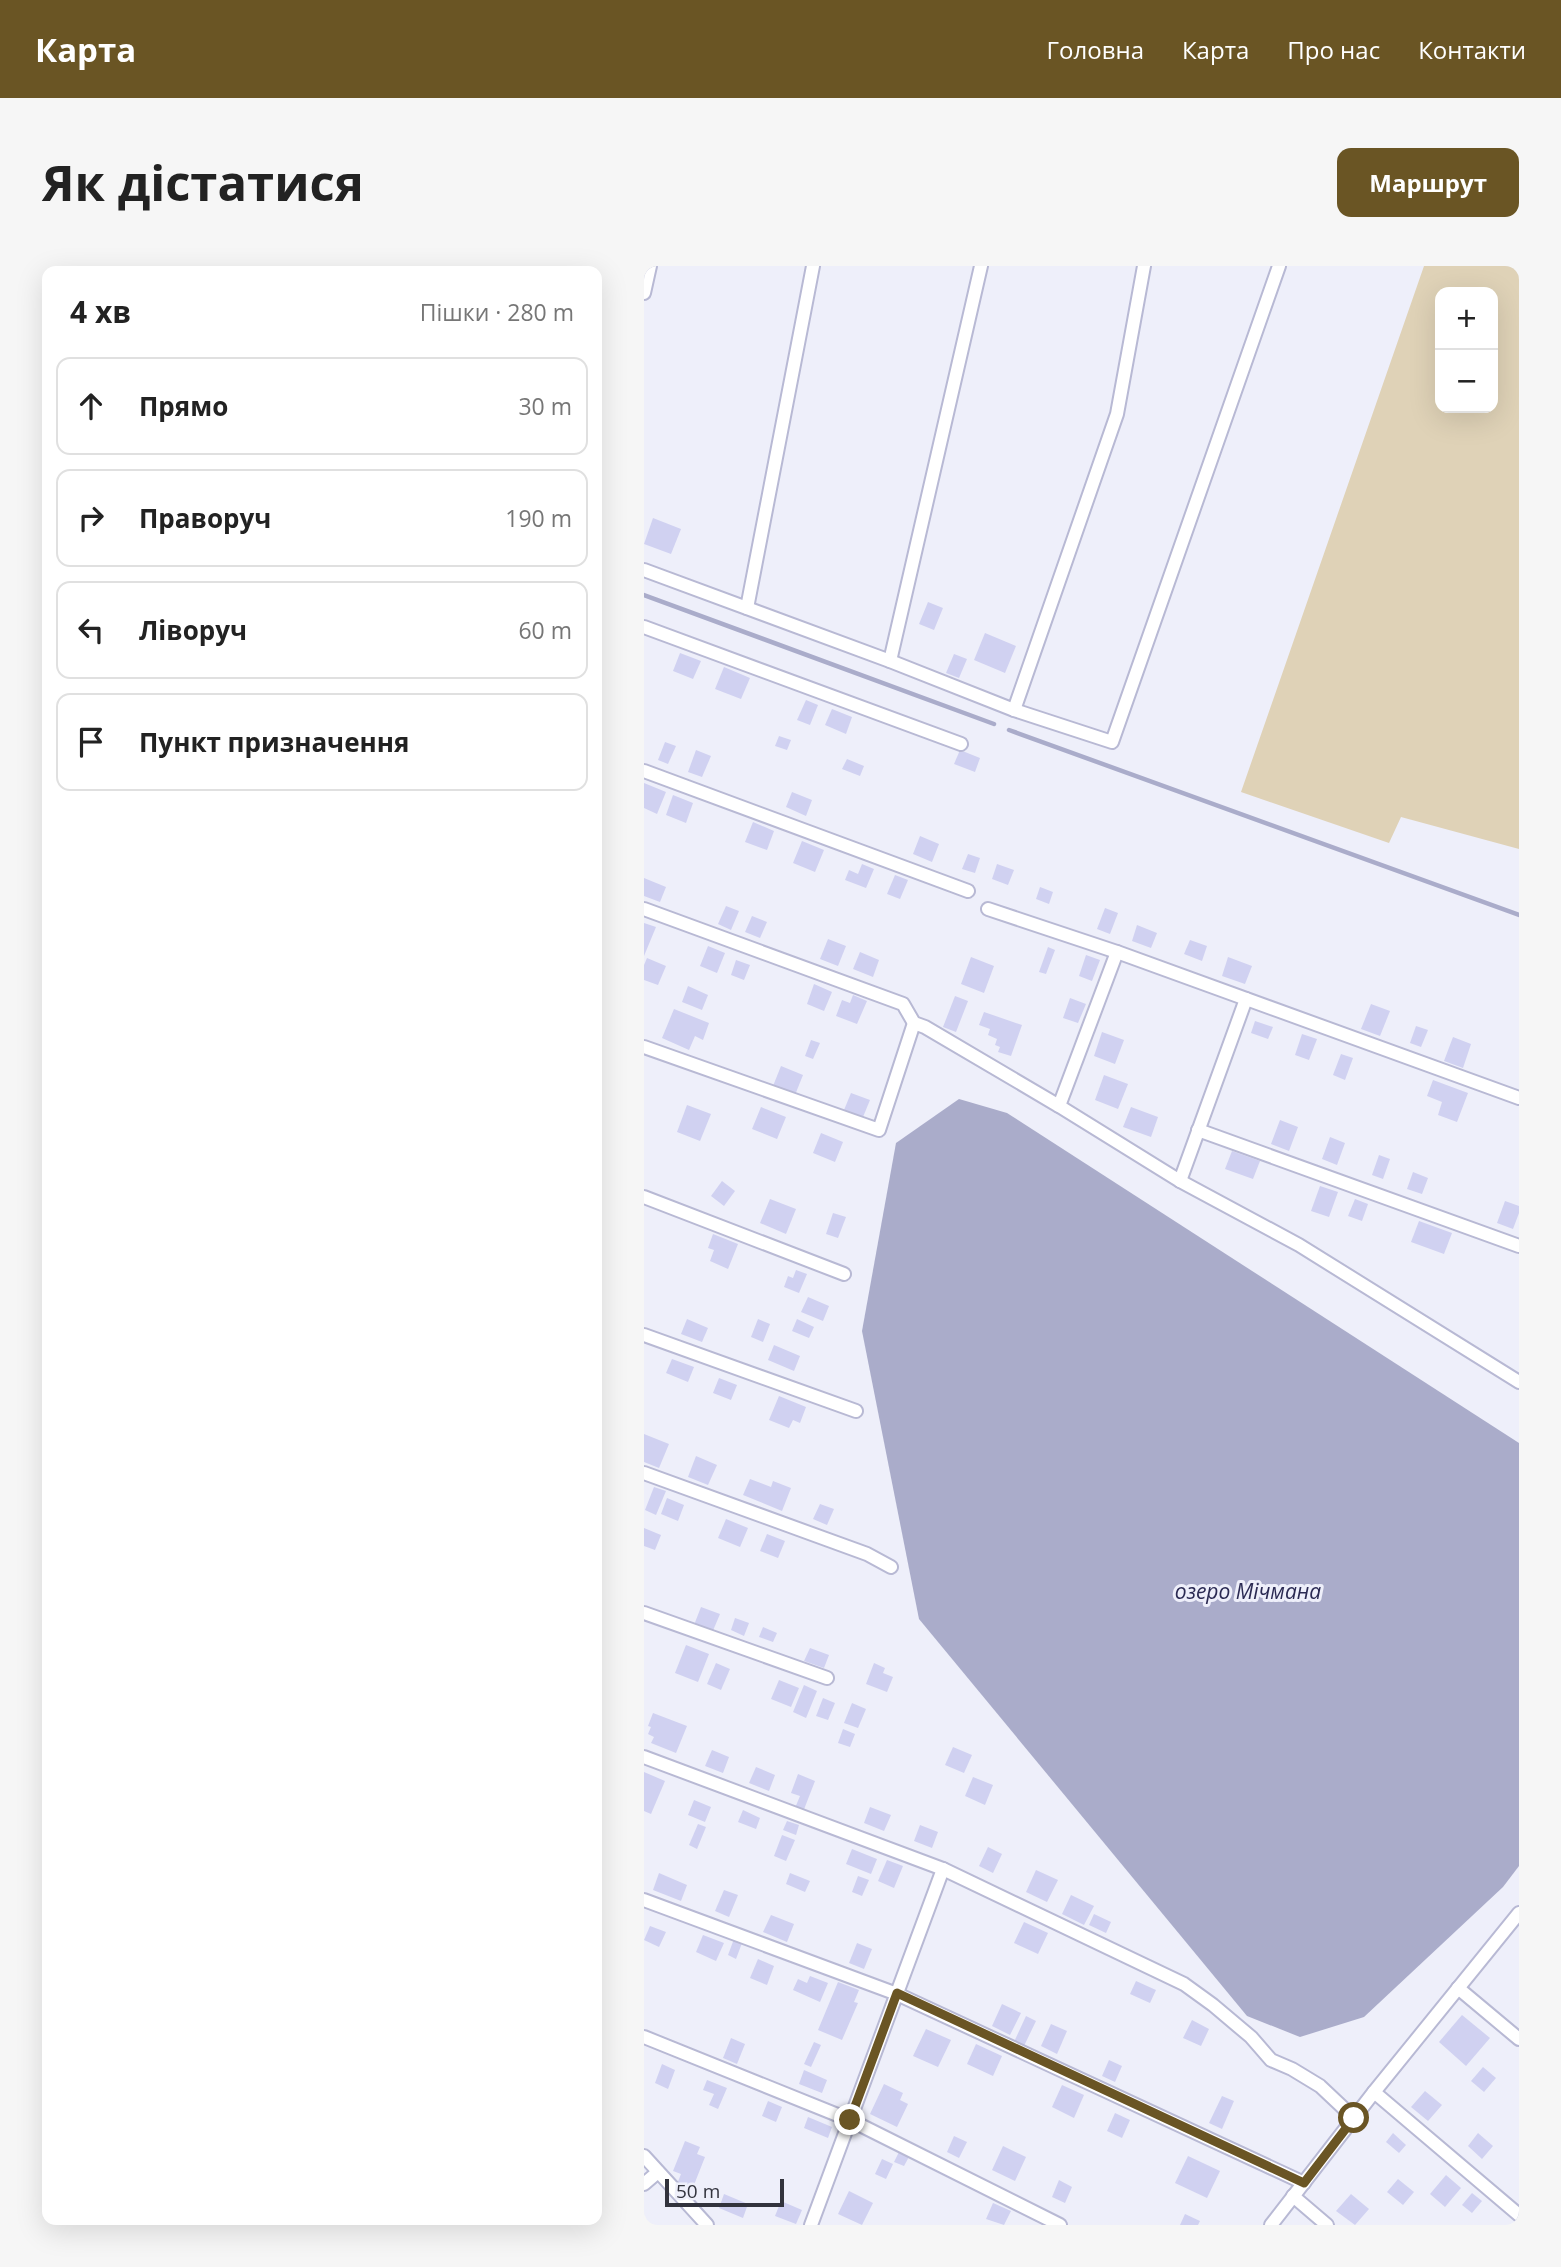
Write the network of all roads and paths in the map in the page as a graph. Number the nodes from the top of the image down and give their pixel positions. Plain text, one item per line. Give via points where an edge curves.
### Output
1 (650, 266) edge
2 (813, 266) edge
3 (981, 266) edge
4 (1144, 266) edge
5 (1279, 266) edge
6 (644, 293) edge
7 (644, 570) edge
8 (747, 608) junction
9 (644, 626) edge
10 (890, 661) junction
11 (1014, 710) junction
12 (961, 744) dead end
13 (644, 771) edge
14 (968, 891) dead end
15 (644, 909) edge
16 (988, 909) dead end
17 (1117, 952) junction
18 (1246, 999) junction
19 (914, 1023) junction
20 (644, 1047) edge
21 (1519, 1098) edge
22 (1059, 1105) junction
23 (1198, 1130) junction
24 (1180, 1181) junction
25 (644, 1197) edge
26 (1519, 1246) edge
27 (844, 1274) dead end
28 (644, 1335) edge
29 (1519, 1382) edge
30 (856, 1411) dead end
31 (644, 1473) edge
32 (891, 1567) dead end
33 (644, 1613) edge
34 (827, 1678) dead end
35 (644, 1757) edge
36 (943, 1869) junction
37 (644, 1900) edge
38 (1519, 1913) edge
39 (1458, 1988) junction
40 (897, 1993) junction
41 (644, 2037) edge
42 (1519, 2039) edge
43 (1374, 2092) junction
44 (1354, 2118) junction
45 (850, 2120) junction
46 (644, 2156) edge
47 (658, 2172) junction
48 (644, 2183) edge
49 (1304, 2183) junction
50 (1293, 2196) junction
51 (1519, 2215) edge
52 (706, 2225) edge
53 (811, 2225) edge
54 (1060, 2225) edge
55 (1271, 2225) edge
56 (1327, 2225) edge

1 - 6 street
2 - 8 street
3 - 10 street
4 - 11 street via 1117,414
5 - 11 street via 1112,742
7 - 8 street
8 - 10 street
9 - 12 street
10 - 11 street
13 - 14 street
15 - 19 street via 903,1004
16 - 17 street
17 - 18 street
17 - 22 street
18 - 21 street
18 - 23 street
19 - 20 street via 879,1130
19 - 22 street
22 - 24 street
23 - 24 street
23 - 26 street
24 - 29 street via 1299,1245
25 - 27 street
28 - 30 street
31 - 32 street via 867,1554
33 - 34 street
35 - 36 street
36 - 40 street
36 - 44 street via 1184,1984 1251,2037 1270,2060 1320,2086
37 - 40 street
38 - 39 street
39 - 42 street
39 - 43 street
40 - 45 street
40 - 49 street
41 - 45 street
43 - 44 street
43 - 51 street
44 - 49 street
45 - 53 street
45 - 54 street
46 - 47 street
47 - 48 street
47 - 52 street
49 - 50 street
50 - 55 street
50 - 56 street

